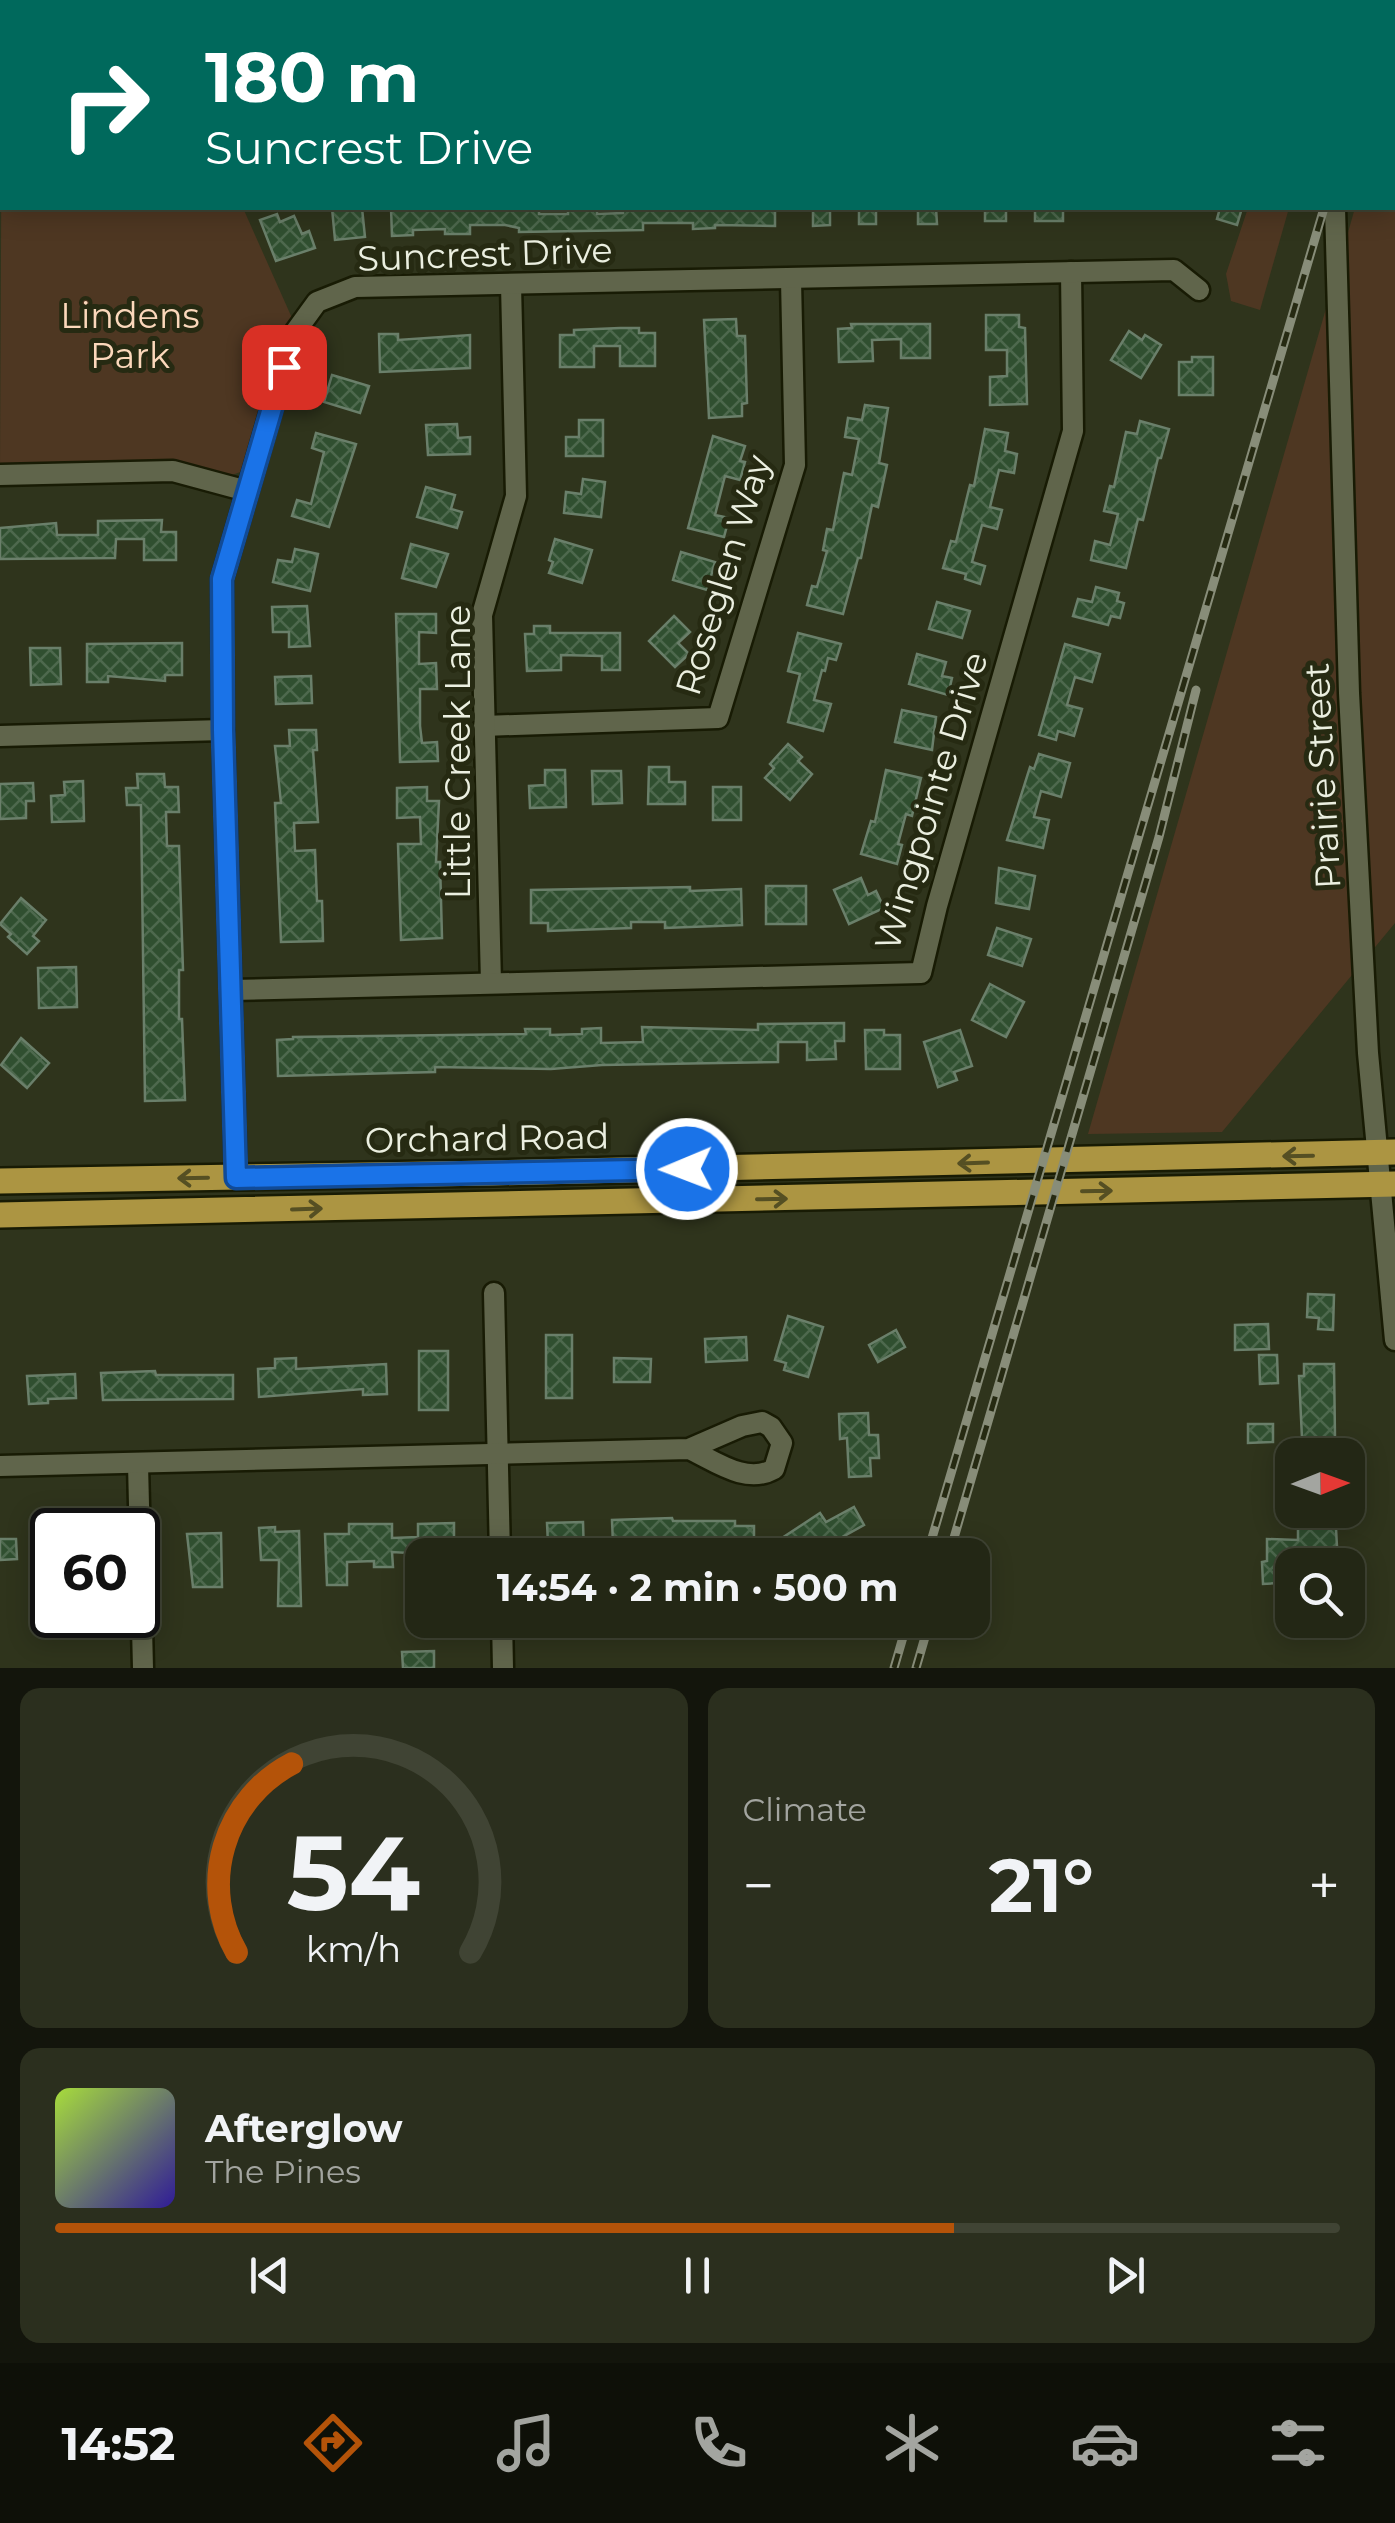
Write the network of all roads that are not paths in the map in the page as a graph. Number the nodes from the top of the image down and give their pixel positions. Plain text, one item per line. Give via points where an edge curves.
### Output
1 (1335, 210) edge
2 (1071, 272) junction
3 (791, 280) junction
4 (511, 285) junction
5 (1199, 290) dead end
6 (0, 475) edge
7 (247, 492) junction
8 (484, 726) junction
9 (223, 730) junction
10 (0, 736) edge
11 (490, 983) junction
12 (231, 990) junction
13 (1386, 1152) edge
14 (236, 1178) junction
15 (0, 1180) edge
16 (1388, 1184) edge
17 (0, 1215) edge
18 (494, 1292) dead end
19 (1395, 1340) edge
20 (688, 1449) dead end
21 (498, 1453) junction
22 (138, 1464) junction
23 (0, 1466) edge
24 (500, 1538) edge
25 (502, 1638) edge
26 (143, 1668) edge
27 (503, 1668) edge

1 - 13 street, Prairie Street via 1368,1053
2 - 3 street, Suncrest Drive
2 - 5 street, Suncrest Drive via 1174,270
2 - 11 street, Wingpointe Drive via 1073,431 921,973
3 - 4 street, Suncrest Drive
3 - 8 street, Roseglen Way via 796,464 718,718
4 - 7 street, Suncrest Drive via 355,288 317,302 294,336
4 - 8 street, Little Creek Lane via 516,496 482,616
6 - 7 street via 173,471
7 - 9 street, Suncrest Drive via 222,579
8 - 11 street, Little Creek Lane
9 - 10 street
9 - 12 street, Suncrest Drive
11 - 12 street, Wingpointe Drive
12 - 14 street, Suncrest Drive
13 -> 14 main road, Orchard Road
13 - 16 street, Prairie Street
14 -> 15 main road, Orchard Road
17 -> 16 main road, Orchard Road
16 - 19 street, Prairie Street
18 - 21 street
20 - 21 street
21 - 22 street
21 - 24 street
22 - 23 street
22 - 26 street
25 - 27 street

